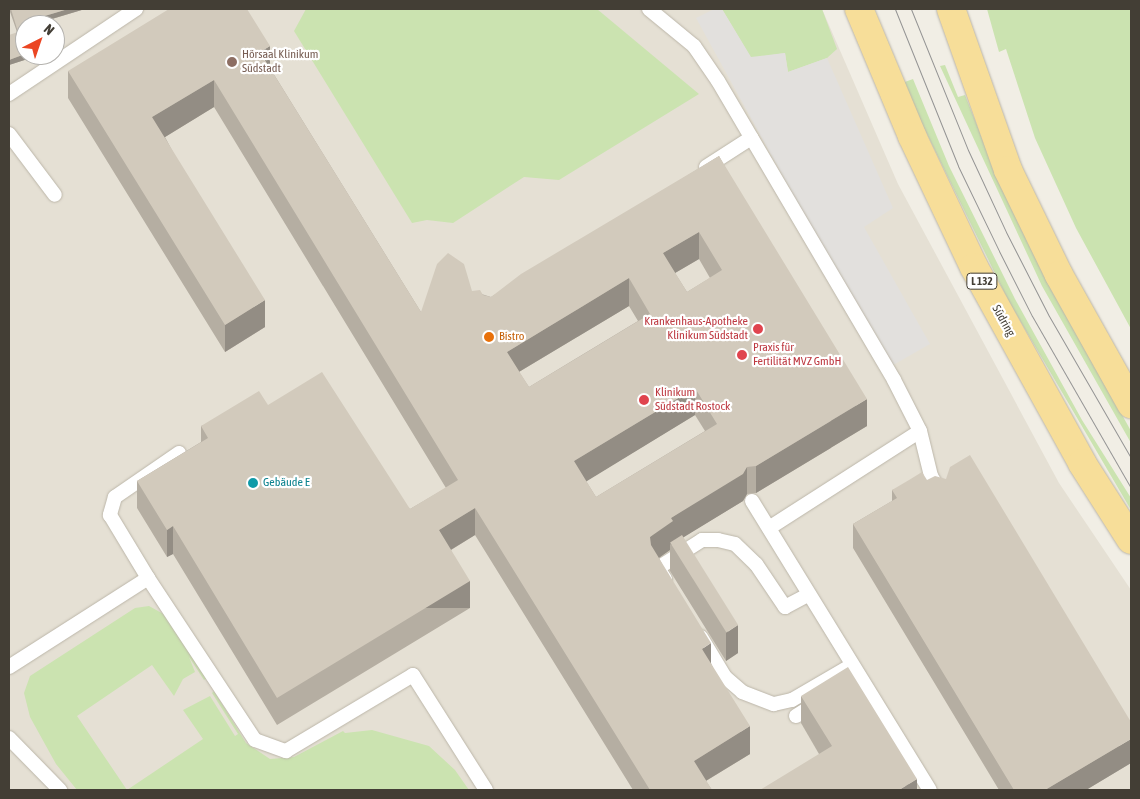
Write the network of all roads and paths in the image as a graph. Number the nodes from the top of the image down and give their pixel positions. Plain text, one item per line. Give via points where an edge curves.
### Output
1 (136, 9) edge
2 (648, 9) edge
3 (859, 9) edge
4 (951, 9) edge
5 (9, 94) edge
6 (9, 134) edge
7 (751, 138) junction
8 (693, 176) edge
9 (55, 195) dead end
10 (1131, 404) edge
11 (920, 431) junction
12 (179, 453) edge
13 (942, 495) edge
14 (752, 501) edge
15 (769, 528) junction
16 (1131, 540) edge
17 (148, 578) junction
18 (673, 592) edge
19 (809, 594) junction
20 (693, 625) edge
21 (9, 667) edge
22 (856, 671) junction
23 (796, 716) dead end
24 (9, 738) edge
25 (60, 790) edge
26 (486, 790) edge
27 (930, 790) edge

1 - 5 lane
2 - 7 lane via 694,46
3 - 16 main road, Südring / L 132 via 908,128 974,266 1082,463
4 - 10 main road via 1008,170 1059,275
6 - 9 lane
7 - 8 lane
7 - 11 lane via 894,380
11 - 13 lane via 931,476
11 - 15 lane
12 - 17 lane via 115,497 110,515
14 - 15 lane
15 - 19 lane
17 - 21 lane
17 - 26 lane via 255,740 286,751 413,675
18 - 19 lane via 658,568 702,540 718,540 735,544 756,564 785,607
19 - 22 lane
20 - 22 lane via 725,677 742,692 774,704 792,700
22 - 23 lane
22 - 27 lane
24 - 25 lane

